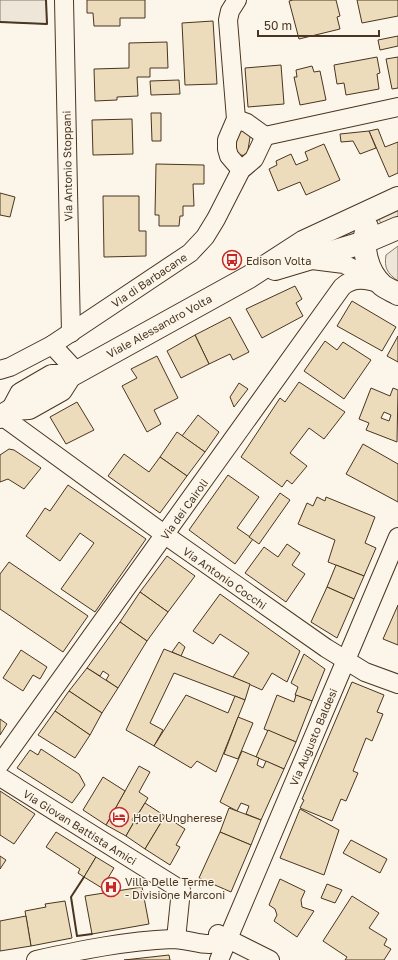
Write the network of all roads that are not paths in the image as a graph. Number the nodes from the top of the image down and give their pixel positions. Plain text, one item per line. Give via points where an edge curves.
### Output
1 (64, 0) edge
2 (236, 0) edge
3 (398, 107) edge
4 (236, 119) junction
5 (265, 136) junction
6 (241, 170) junction
7 (398, 198) edge
8 (378, 207) junction
9 (398, 228) edge
10 (364, 242) junction
11 (298, 254) junction
12 (390, 289) edge
13 (71, 333) junction
14 (52, 344) junction
15 (0, 370) edge
16 (74, 374) junction
17 (5, 414) edge
18 (166, 535) junction
19 (398, 537) edge
20 (345, 661) junction
21 (398, 684) edge
22 (0, 764) edge
23 (0, 776) edge
24 (228, 938) junction
25 (176, 939) junction
26 (36, 960) edge
27 (219, 960) edge
28 (270, 960) edge

1 - 13 street, Via Antonio Stoppani
2 - 4 street via 228,20
3 - 5 street
4 - 5 street
4 - 6 street via 227,149 229,156
5 - 6 street, Via di Barbacane via 254,159
6 - 13 street, Via di Barbacane via 205,237 190,253
7 - 8 main road
8 - 10 main road via 368,225
8 - 11 main road via 324,231
9 - 10 main road
10 - 11 main road
10 - 12 main road via 370,267
11 - 12 street via 344,264
11 - 16 main road, Viale Alessandro Volta
12 - 18 street, Via dei Cairoli via 369,280 351,281 342,287
13 - 14 street, Via di Barbacane
14 - 15 street, Via di Barbacane
14 - 16 street
16 - 17 main road, Viale Alessandro Volta via 52,376 21,394
17 - 18 street, Via Antonio Cocchi
18 - 20 street, Via Antonio Cocchi
18 - 22 street, Via dei Cairoli
19 - 20 street, Via Augusto Baldesi
20 - 21 street, Via Antonio Cocchi via 365,672
20 - 24 street, Via Augusto Baldesi
23 - 25 street, Via Giovan Battista Amici via 181,890
24 - 25 street via 214,945
24 - 27 street, Via Augusto Baldesi
24 - 28 street
25 - 26 street via 122,943

